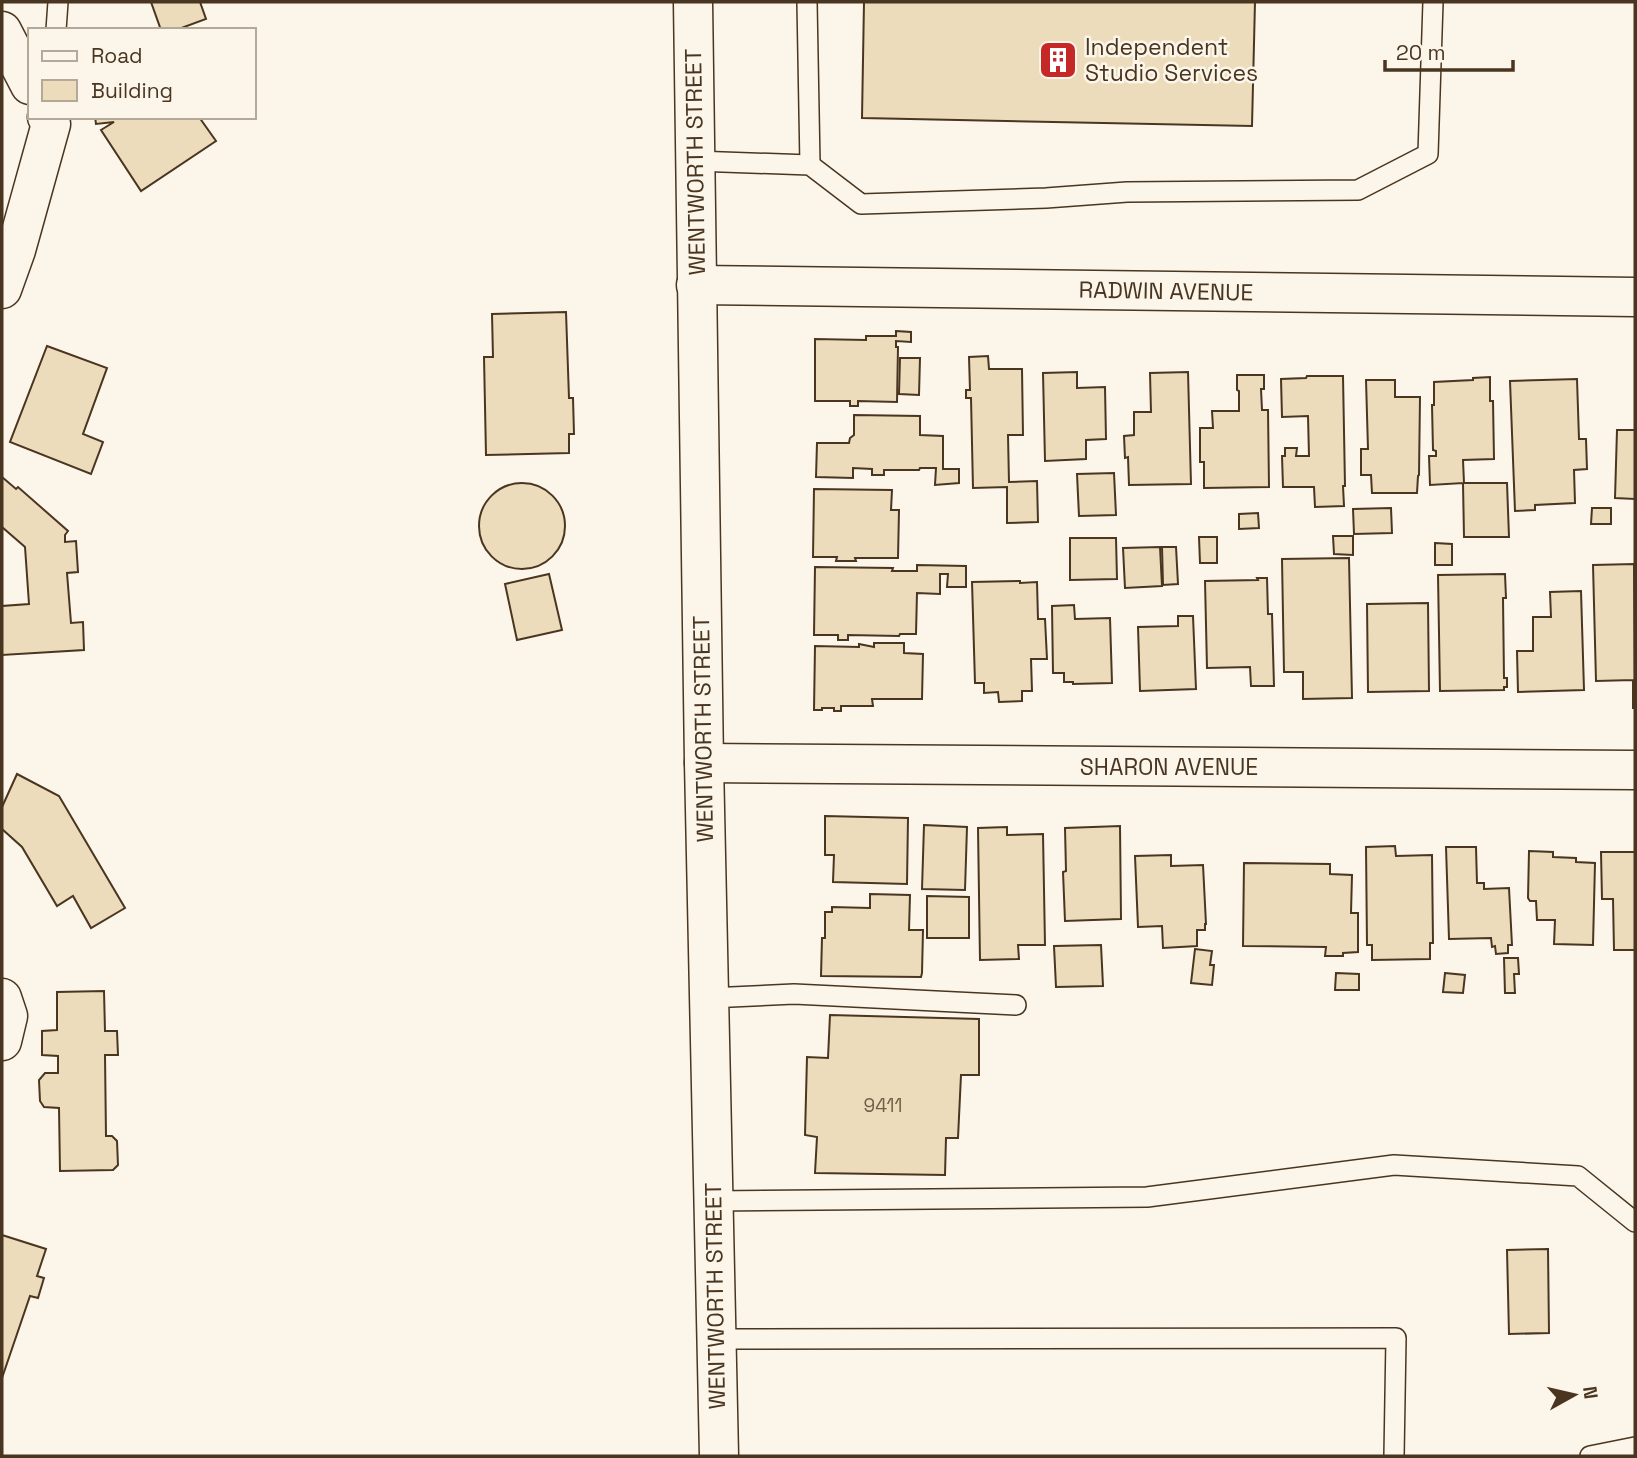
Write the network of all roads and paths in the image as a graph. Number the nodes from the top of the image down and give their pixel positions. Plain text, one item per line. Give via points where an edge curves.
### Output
1 (58, 2) edge
2 (693, 2) edge
3 (807, 2) edge
4 (1433, 2) edge
5 (56, 28) edge
6 (2, 31) edge
7 (28, 81) edge
8 (49, 120) edge
9 (695, 161) junction
10 (810, 165) junction
11 (9, 255) edge
12 (696, 285) junction
13 (2, 289) edge
14 (1635, 297) edge
15 (704, 763) junction
16 (1635, 770) edge
17 (2, 998) edge
18 (709, 999) junction
19 (1016, 1005) dead end
20 (2, 1041) edge
21 (713, 1201) junction
22 (1635, 1222) edge
23 (716, 1339) junction
24 (1635, 1447) edge
25 (719, 1456) edge
26 (1394, 1456) edge
27 (1590, 1456) edge

1 - 5 lane
2 - 9 street, WENTWORTH STREET
3 - 10 lane
4 - 10 lane via 1428,154 1358,190 1127,192 861,204
6 - 7 street
8 - 11 street
9 - 10 lane
9 - 12 street, WENTWORTH STREET
11 - 13 street
12 - 14 street, RADWIN AVENUE
12 - 15 street, WENTWORTH STREET
15 - 16 street, SHARON AVENUE
15 - 18 street, WENTWORTH STREET
17 - 20 street via 8,1016
18 - 19 lane via 794,994
18 - 21 street, WENTWORTH STREET
21 - 22 lane via 1147,1197 1394,1165 1578,1176
21 - 23 street, WENTWORTH STREET
23 - 25 street, WENTWORTH STREET
23 - 26 lane via 1396,1338
24 - 27 lane

